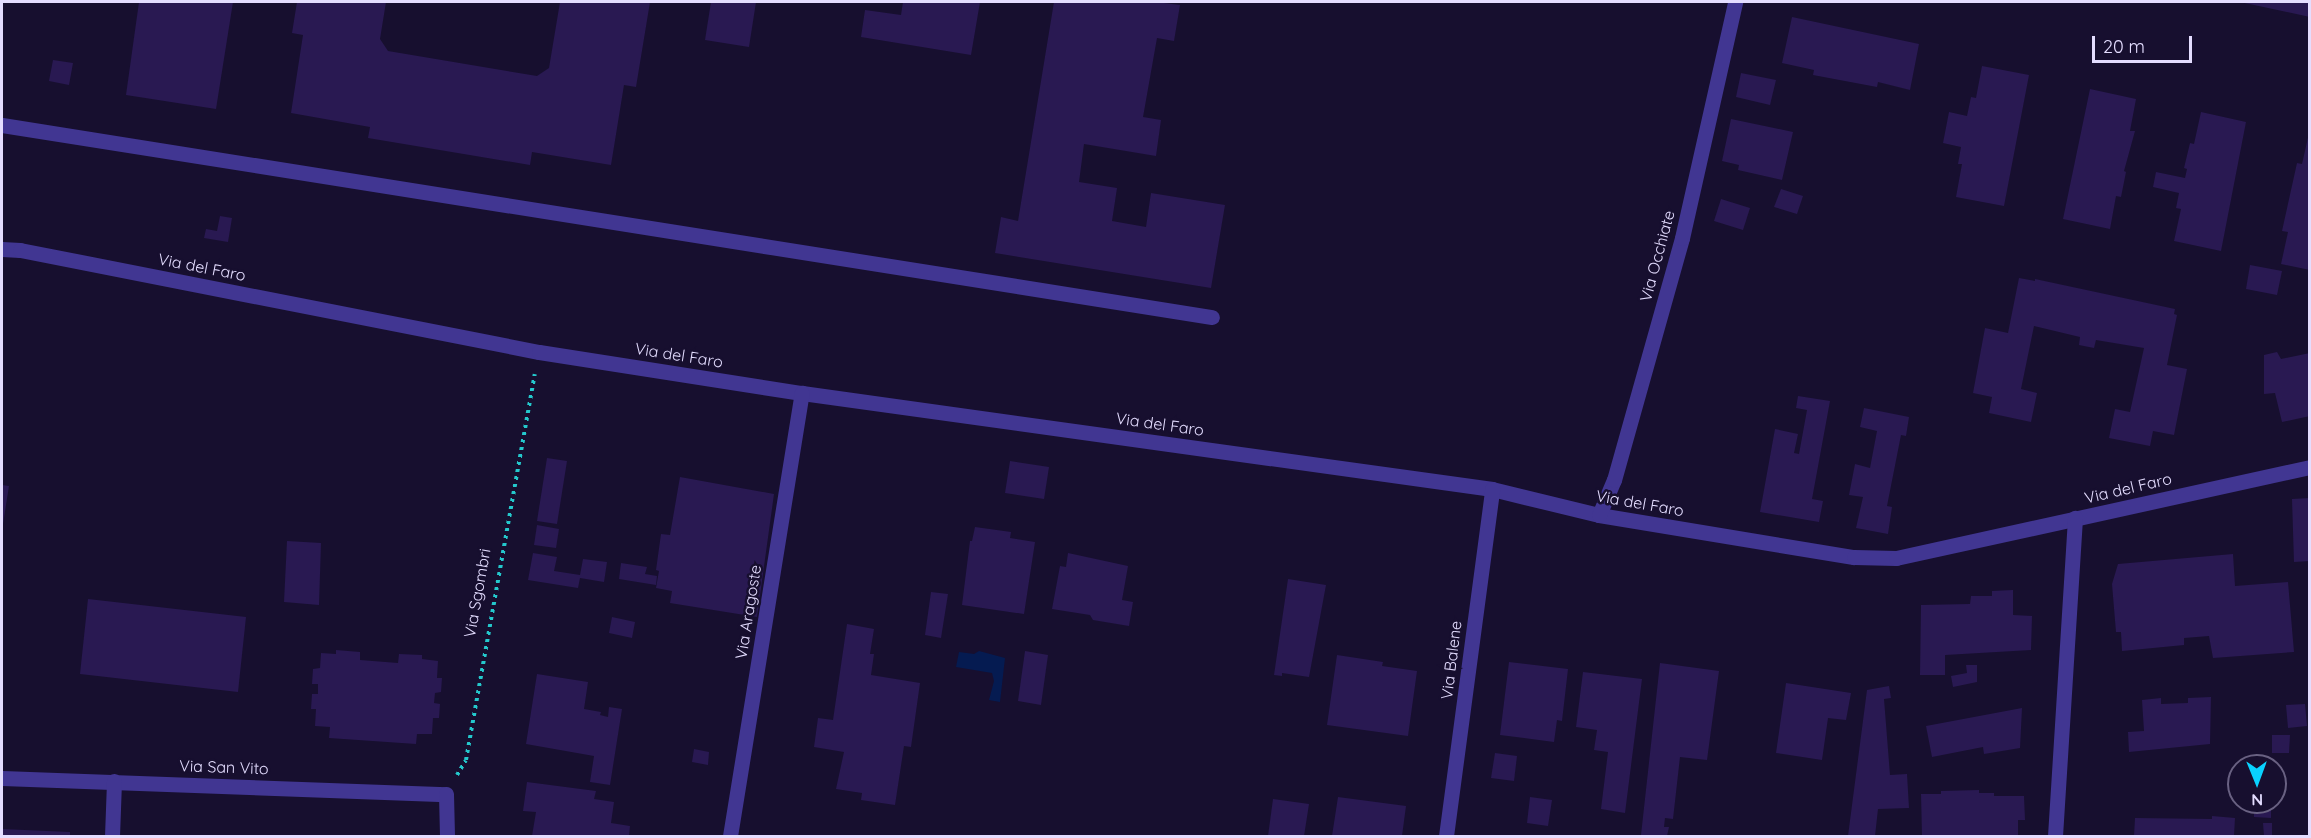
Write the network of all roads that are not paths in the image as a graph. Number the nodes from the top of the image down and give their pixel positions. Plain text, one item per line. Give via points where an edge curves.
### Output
1 (1735, 2) edge
2 (2, 125) edge
3 (2, 249) edge
4 (1212, 317) dead end
5 (802, 393) junction
6 (2310, 467) edge
7 (1492, 489) junction
8 (1599, 515) junction
9 (2074, 518) junction
10 (2, 778) edge
11 (114, 781) junction
12 (112, 837) edge
13 (447, 837) edge
14 (730, 837) edge
15 (1446, 837) edge
16 (2055, 837) edge

1 - 8 street, Via Occhiate via 1682,238 1614,480
2 - 4 street
3 - 5 street, Via del Faro via 539,352
5 - 7 street, Via del Faro
5 - 14 street, Via Aragoste
6 - 9 street, Via del Faro
7 - 8 street, Via del Faro
7 - 15 street, Via Balene
8 - 9 street, Via del Faro via 1854,558 1896,558
9 - 16 street
10 - 11 street, Via San Vito
11 - 12 street
11 - 13 street, Via San Vito via 446,794

